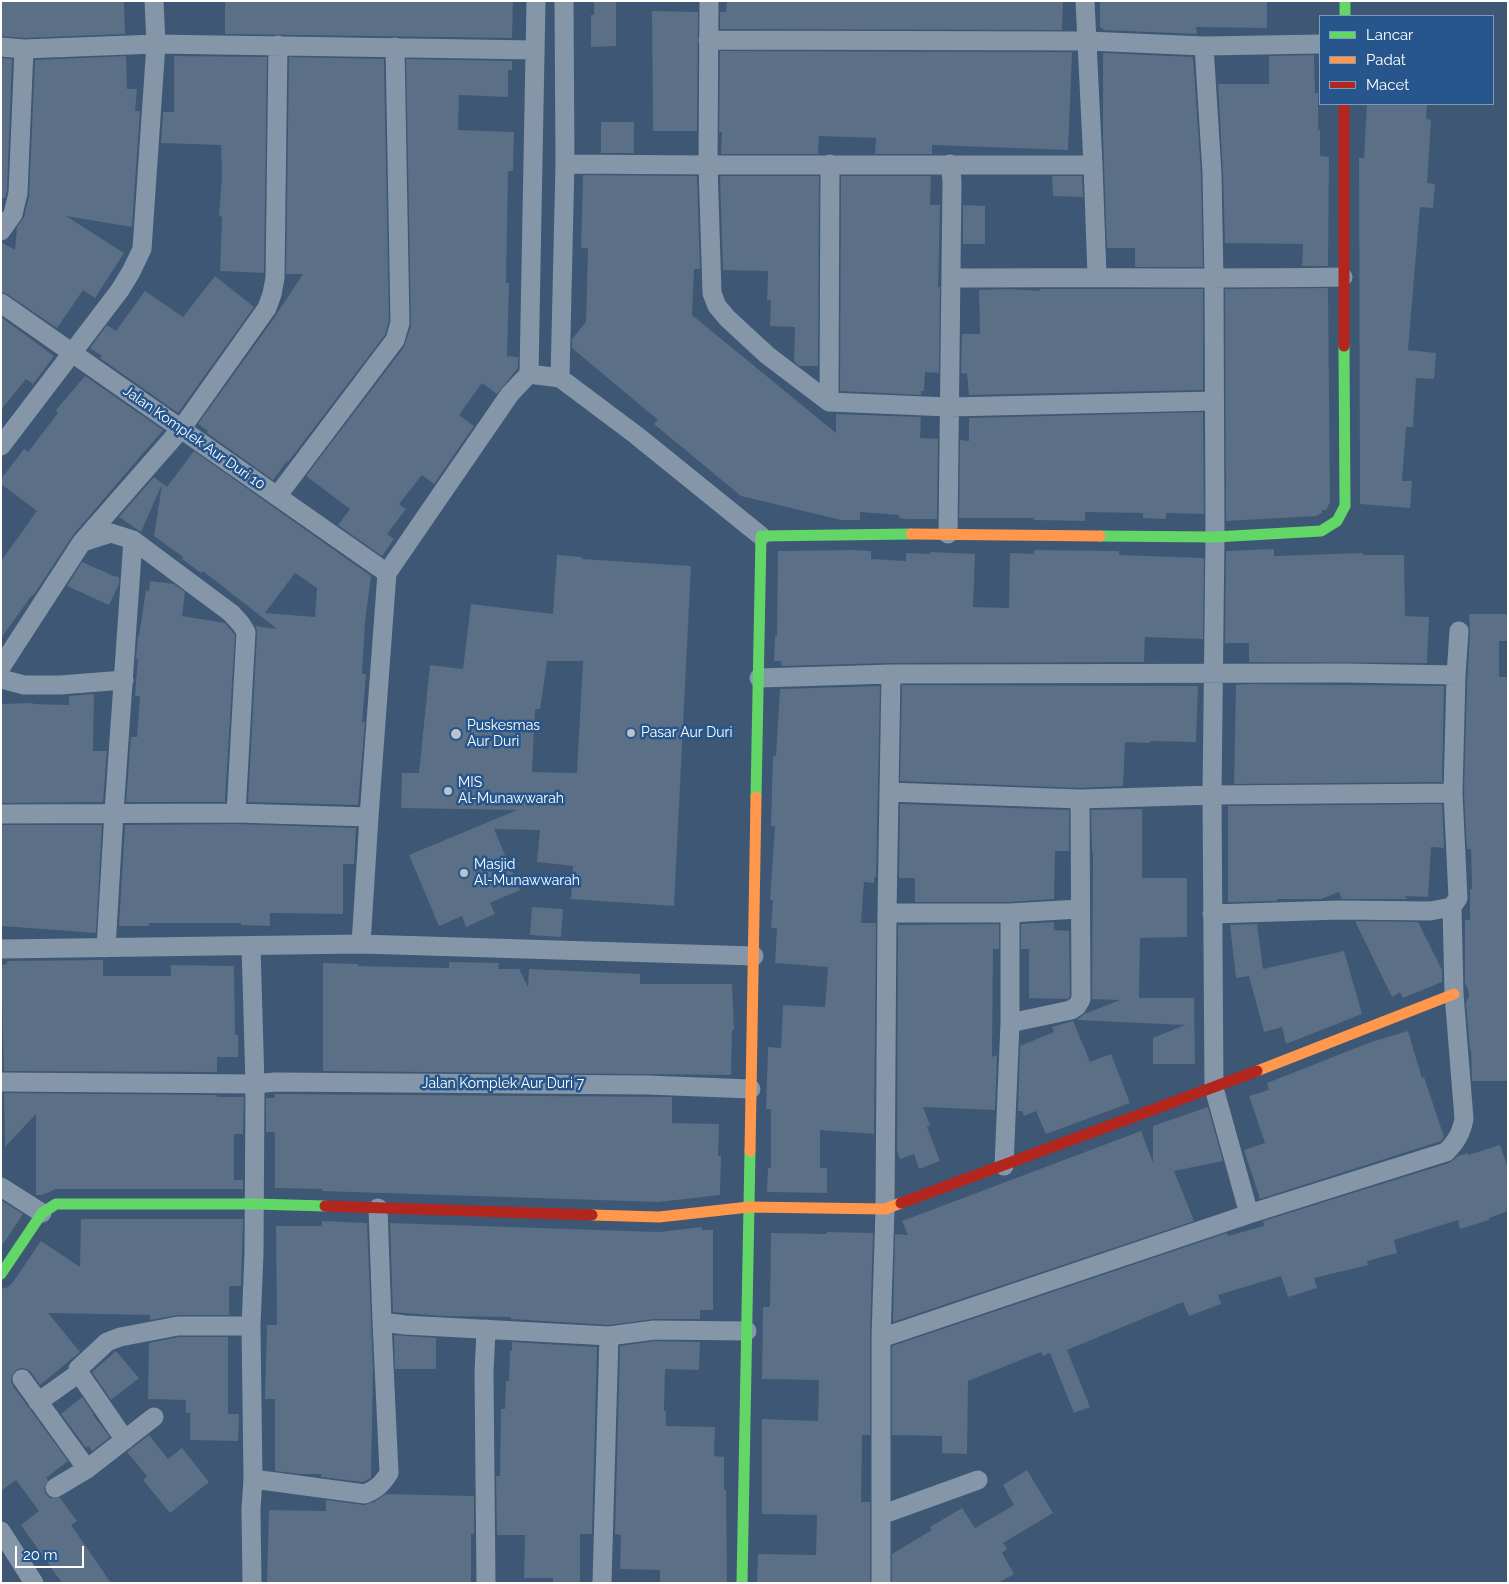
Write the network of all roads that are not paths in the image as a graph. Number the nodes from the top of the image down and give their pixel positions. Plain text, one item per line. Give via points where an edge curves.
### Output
1 (154, 1) edge
2 (709, 1) edge
3 (1085, 1) edge
4 (1345, 1) edge
5 (564, 4) edge
6 (536, 5) edge
7 (1345, 15) edge
8 (708, 40) junction
9 (1087, 41) junction
10 (156, 44) junction
11 (1319, 44) edge
12 (278, 45) junction
13 (1204, 46) junction
14 (1, 47) edge
15 (395, 47) junction
16 (24, 50) junction
17 (535, 50) junction
18 (1344, 105) edge
19 (565, 164) junction
20 (830, 164) junction
21 (950, 164) junction
22 (708, 165) junction
23 (1092, 165) junction
24 (1, 231) edge
25 (1097, 276) junction
26 (1343, 276) junction
27 (951, 278) junction
28 (1214, 279) junction
29 (1, 303) edge
30 (72, 353) junction
31 (529, 374) junction
32 (560, 378) junction
33 (1214, 401) junction
34 (829, 402) junction
35 (949, 407) junction
36 (181, 429) junction
37 (1, 446) edge
38 (278, 496) junction
39 (948, 534) junction
40 (761, 536) junction
41 (1215, 537) junction
42 (133, 540) junction
43 (82, 542) junction
44 (387, 573) junction
45 (1459, 631) dead end
46 (1, 667) edge
47 (1212, 673) junction
48 (891, 674) junction
49 (1456, 675) junction
50 (759, 678) junction
51 (1, 679) edge
52 (124, 680) junction
53 (889, 792) junction
54 (1453, 793) junction
55 (1212, 795) junction
56 (1080, 799) junction
57 (114, 812) junction
58 (236, 813) junction
59 (1, 814) edge
60 (369, 817) junction
61 (1452, 907) junction
62 (1079, 909) junction
63 (887, 913) junction
64 (1010, 913) junction
65 (1212, 914) junction
66 (361, 944) junction
67 (251, 946) junction
68 (106, 948) junction
69 (1, 949) edge
70 (754, 956) junction
71 (1454, 994) junction
72 (1010, 1023) junction
73 (1, 1082) edge
74 (255, 1084) junction
75 (1214, 1088) junction
76 (751, 1089) junction
77 (1004, 1166) junction
78 (1, 1187) edge
79 (255, 1204) junction
80 (749, 1207) junction
81 (378, 1208) junction
82 (885, 1209) junction
83 (42, 1214) junction
84 (1249, 1214) junction
85 (1, 1274) edge
86 (382, 1322) junction
87 (251, 1326) junction
88 (486, 1329) junction
89 (746, 1331) junction
90 (609, 1336) junction
91 (881, 1338) junction
92 (79, 1374) junction
93 (22, 1379) dead end
94 (38, 1402) junction
95 (154, 1417) dead end
96 (125, 1440) junction
97 (87, 1469) junction
98 (253, 1479) junction
99 (978, 1480) dead end
100 (55, 1488) dead end
101 (881, 1516) junction
102 (1, 1531) edge
103 (34, 1583) edge
104 (252, 1583) edge
105 (486, 1583) edge
106 (602, 1583) edge
107 (742, 1583) edge
108 (881, 1583) edge

1 - 10 street
2 - 8 street
3 - 9 street
4 - 7 street
5 - 6 street
5 - 19 street
6 - 17 street
8 - 9 street
8 - 22 street
9 - 13 street
9 - 23 street
10 - 12 street
10 - 16 street
10 - 30 street via 142,249 120,290
11 - 13 street
12 - 15 street
12 - 36 street via 275,278 272,294 268,308
13 - 28 street via 1212,173
14 - 16 street
15 - 17 street
15 - 38 street via 400,323 395,340
16 - 24 street via 18,194 14,214
17 - 31 street
18 - 26 street
19 - 22 street
19 - 32 street
20 - 21 street
20 - 22 street
20 - 34 street
21 - 23 street
21 - 27 street
22 - 34 street via 712,293 717,306 767,355
23 - 25 street
25 - 27 street
25 - 28 street
26 - 28 street
26 - 41 street via 1345,506 1337,521 1321,530
27 - 35 street
28 - 33 street
29 - 30 street, Jalan Komplek Aur Duri 10
30 - 36 street, Jalan Komplek Aur Duri 10
30 - 37 street
31 - 32 street
31 - 44 street via 510,394
32 - 40 street
33 - 35 street
33 - 41 street
34 - 35 street
35 - 39 street
36 - 38 street, Jalan Komplek Aur Duri 10
36 - 43 street
38 - 44 street, Jalan Komplek Aur Duri 10
39 - 40 street
39 - 41 street
40 - 50 street
41 - 47 street
42 - 43 street via 111,534
42 - 52 street
42 - 58 street via 231,613 246,632
43 - 46 street
44 - 60 street
45 - 49 street
47 - 48 street
47 - 49 street
47 - 55 street
48 - 50 street
48 - 53 street
49 - 54 street
50 - 70 street
51 - 52 street via 24,685
52 - 57 street
53 - 56 street
53 - 63 street
54 - 55 street
54 - 61 street via 1458,898
55 - 56 street
55 - 65 street
56 - 62 street
57 - 58 street
57 - 59 street
57 - 68 street
58 - 60 street
60 - 66 street
61 - 65 street via 1430,911
61 - 71 street
62 - 64 street
62 - 72 street via 1081,999 1077,1006
63 - 64 street
63 - 82 street
64 - 72 street
65 - 75 street
66 - 67 street
66 - 70 street
67 - 68 street
67 - 74 street
68 - 69 street
70 - 76 street
71 - 75 street
71 - 84 street via 1464,1120 1455,1143 1446,1152
72 - 77 street
73 - 74 street, Jalan Komplek Aur Duri 7
74 - 76 street, Jalan Komplek Aur Duri 7 via 648,1085
74 - 79 street
75 - 77 street
75 - 84 street
76 - 80 street
77 - 82 street
78 - 83 street
79 - 81 street
79 - 83 street via 56,1204
79 - 87 street
80 - 81 street via 659,1217
80 - 82 street
80 - 89 street
81 - 86 street
82 - 91 street
83 - 85 street
84 - 91 street
86 - 88 street
86 - 98 street via 389,1473 384,1482 365,1494
87 - 92 street via 178,1326 120,1336 107,1342 89,1358 78,1369
87 - 98 street
88 - 90 street
88 - 105 street
89 - 90 street via 654,1330
89 - 107 street
90 - 106 street
91 - 101 street
92 - 94 street
92 - 96 street
93 - 94 street
94 - 97 street
95 - 96 street
96 - 97 street
97 - 100 street
98 - 104 street
99 - 101 street
101 - 108 street
102 - 103 street

